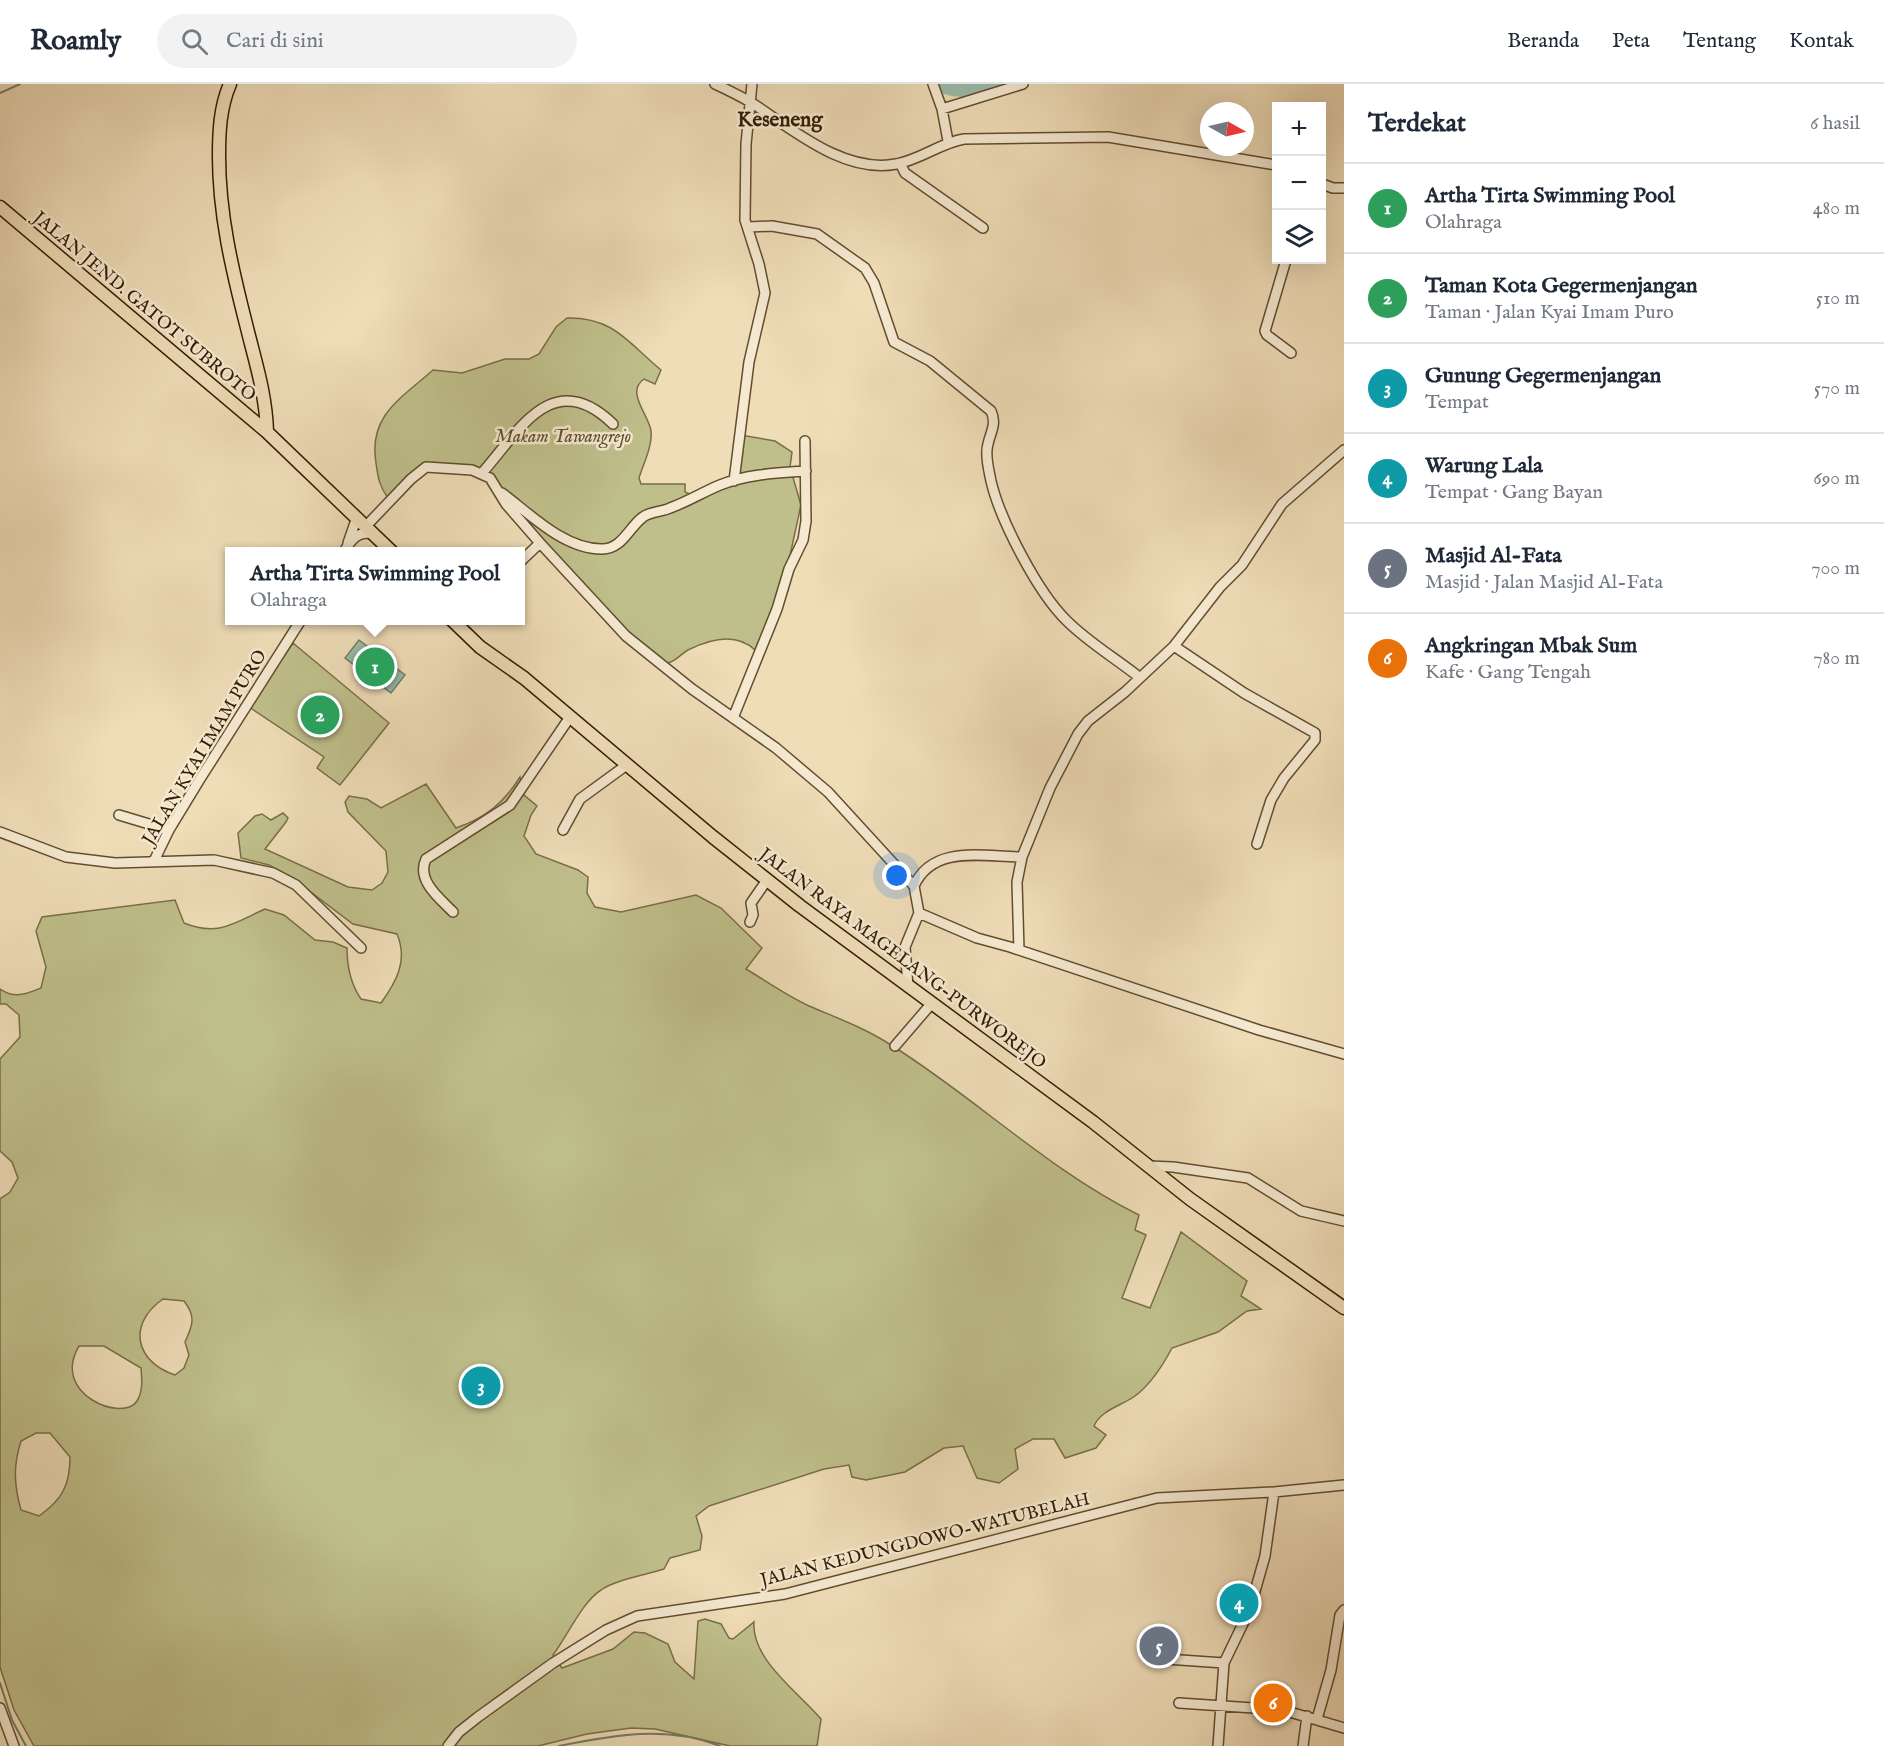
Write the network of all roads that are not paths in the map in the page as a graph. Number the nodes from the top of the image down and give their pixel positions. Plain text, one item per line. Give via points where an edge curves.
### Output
1 (230, 84) edge
2 (716, 84) edge
3 (752, 84) edge
4 (933, 84) edge
5 (1023, 84) edge
6 (749, 102) junction
7 (942, 109) junction
8 (948, 141) junction
9 (900, 163) junction
10 (1272, 164) edge
11 (1326, 185) edge
12 (1344, 188) edge
13 (0, 207) edge
14 (749, 227) junction
15 (983, 228) dead end
16 (1285, 264) edge
17 (1291, 353) dead end
18 (614, 424) dead end
19 (267, 432) junction
20 (805, 441) dead end
21 (1344, 450) edge
22 (806, 471) junction
23 (482, 473) junction
24 (734, 481) junction
25 (498, 490) junction
26 (357, 517) junction
27 (367, 525) junction
28 (378, 536) junction
29 (540, 543) junction
30 (346, 547) edge
31 (348, 547) edge
32 (388, 547) edge
33 (525, 557) edge
34 (298, 625) edge
35 (456, 625) edge
36 (1174, 646) junction
37 (1139, 677) junction
38 (570, 717) junction
39 (733, 718) junction
40 (628, 764) junction
41 (119, 815) dead end
42 (169, 830) junction
43 (563, 830) dead end
44 (0, 832) edge
45 (1257, 844) dead end
46 (1022, 857) junction
47 (154, 861) junction
48 (767, 880) junction
49 (914, 886) junction
50 (453, 912) dead end
51 (919, 912) junction
52 (750, 922) dead end
53 (361, 948) dead end
54 (1019, 950) junction
55 (908, 987) junction
56 (932, 1003) junction
57 (895, 1046) dead end
58 (1344, 1054) edge
59 (1148, 1166) junction
60 (1344, 1221) edge
61 (1344, 1308) edge
62 (1344, 1485) edge
63 (1274, 1492) junction
64 (1344, 1610) edge
65 (1166, 1659) dead end
66 (1224, 1663) junction
67 (1179, 1702) dead end
68 (1223, 1707) junction
69 (0, 1708) edge
70 (1307, 1716) junction
71 (1317, 1719) junction
72 (1344, 1728) edge
73 (14, 1746) edge
74 (448, 1746) edge
75 (1218, 1746) edge
76 (1303, 1746) edge

1 - 19 main road via 220,131 222,211 230,260 265,397
2 - 6 street
3 - 6 street
4 - 7 street
5 - 7 street
6 - 9 street via 822,150 881,165
6 - 14 street via 745,220
7 - 8 street
8 - 9 street
8 - 10 street via 1108,137
9 - 15 street via 905,173
11 - 12 street
13 - 19 main road, JALAN JEND. GATOT SUBROTO
14 - 24 street via 765,293 749,362
14 - 37 street via 806,231 832,242 868,272 894,342 930,361 991,411 994,428 986,452 994,495 1028,566 1067,621
16 - 17 street via 1265,331
18 - 23 street via 587,406 566,402 547,406 511,434
19 - 26 main road
20 - 22 street
21 - 36 street via 1282,504 1242,565
22 - 24 street
22 - 39 street via 803,540
23 - 25 street
23 - 27 street via 426,467
24 - 25 street via 646,515 622,540 600,549 558,534
25 - 29 street
26 - 27 main road
26 - 30 street
27 - 28 main road
28 - 31 street via 359,535
28 - 32 main road
29 - 33 street
29 - 39 street via 631,641
34 - 42 street, JALAN KYAI IMAM PURO
35 - 38 main road, JALAN RAYA MAGELANG-PURWOREJO
36 - 37 street
36 - 45 street via 1244,693 1315,733 1315,740 1271,800
37 - 46 street via 1078,734 1050,788
38 - 40 main road, JALAN RAYA MAGELANG-PURWOREJO
38 - 50 street via 510,805 426,859 424,877
39 - 49 street via 817,782
40 - 43 street via 580,799
40 - 48 main road, JALAN RAYA MAGELANG-PURWOREJO
41 - 42 street
42 - 47 street, JALAN KYAI IMAM PURO
44 - 47 street via 66,858 115,863
46 - 49 street via 946,857 931,864
46 - 54 street via 1017,882
47 - 53 street via 214,860 273,873 296,885
48 - 52 street via 751,903
48 - 55 main road, JALAN RAYA MAGELANG-PURWOREJO
49 - 51 street
51 - 54 street via 977,938
51 - 55 street via 905,947
54 - 58 street via 1259,1030
55 - 56 main road, JALAN RAYA MAGELANG-PURWOREJO
56 - 57 street
56 - 59 main road, JALAN RAYA MAGELANG-PURWOREJO
59 - 60 street via 1248,1178 1301,1210
59 - 61 main road, JALAN RAYA MAGELANG-PURWOREJO
62 - 63 street, JALAN KEDUNGDOWO-WATUBELAH
63 - 66 street via 1265,1556 1250,1609
63 - 74 street, JALAN KEDUNGDOWO-WATUBELAH via 1157,1498 785,1594 638,1616 606,1630 553,1663 478,1717
64 - 71 street
65 - 66 street
66 - 68 street
67 - 68 street
68 - 70 street via 1283,1710
68 - 75 street
69 - 73 street
70 - 71 street
70 - 76 street
71 - 72 street

